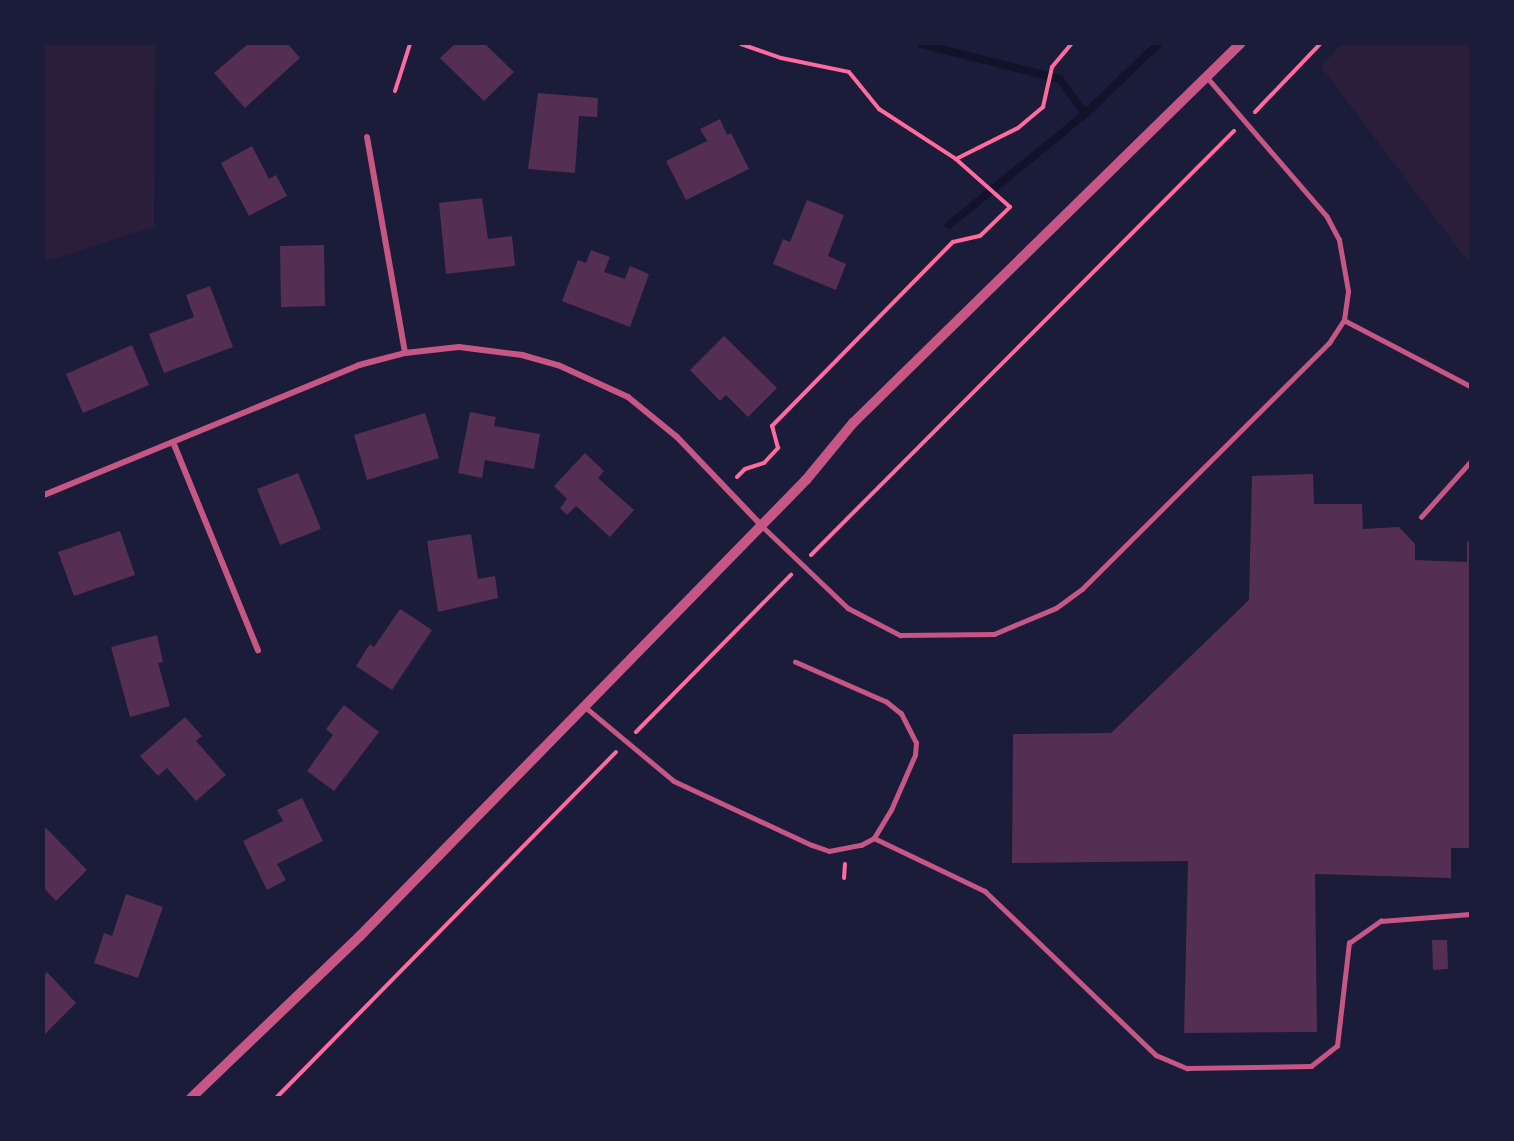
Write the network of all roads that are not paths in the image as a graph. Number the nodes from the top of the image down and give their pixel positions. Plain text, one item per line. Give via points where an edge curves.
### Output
1 (1240, 44) edge
2 (1207, 78) junction
3 (367, 137) dead end
4 (1344, 320) junction
5 (405, 353) junction
6 (1470, 386) edge
7 (173, 442) junction
8 (1470, 462) edge
9 (44, 495) edge
10 (1421, 517) dead end
11 (761, 525) junction
12 (258, 650) dead end
13 (795, 662) dead end
14 (584, 706) junction
15 (874, 838) junction
16 (1470, 914) edge
17 (191, 1098) edge

1 - 2 street
2 - 4 lane via 1306,191 1339,240 1348,291
2 - 11 street via 935,341
3 - 5 street
4 - 6 lane
4 - 11 lane via 1329,343 1082,589 1030,621 994,634 900,635 848,608
5 - 7 street via 358,365
5 - 11 street via 459,347 522,355 598,381 640,405 677,436
7 - 9 street
7 - 12 street
8 - 10 lane
11 - 14 street
13 - 15 lane via 886,702 901,714 916,743 915,755 891,810
14 - 15 lane via 674,781 812,845 829,851 861,845
14 - 17 street via 360,936
15 - 16 lane via 985,891 1156,1054 1187,1068 1311,1066 1337,1046 1349,943 1382,921

